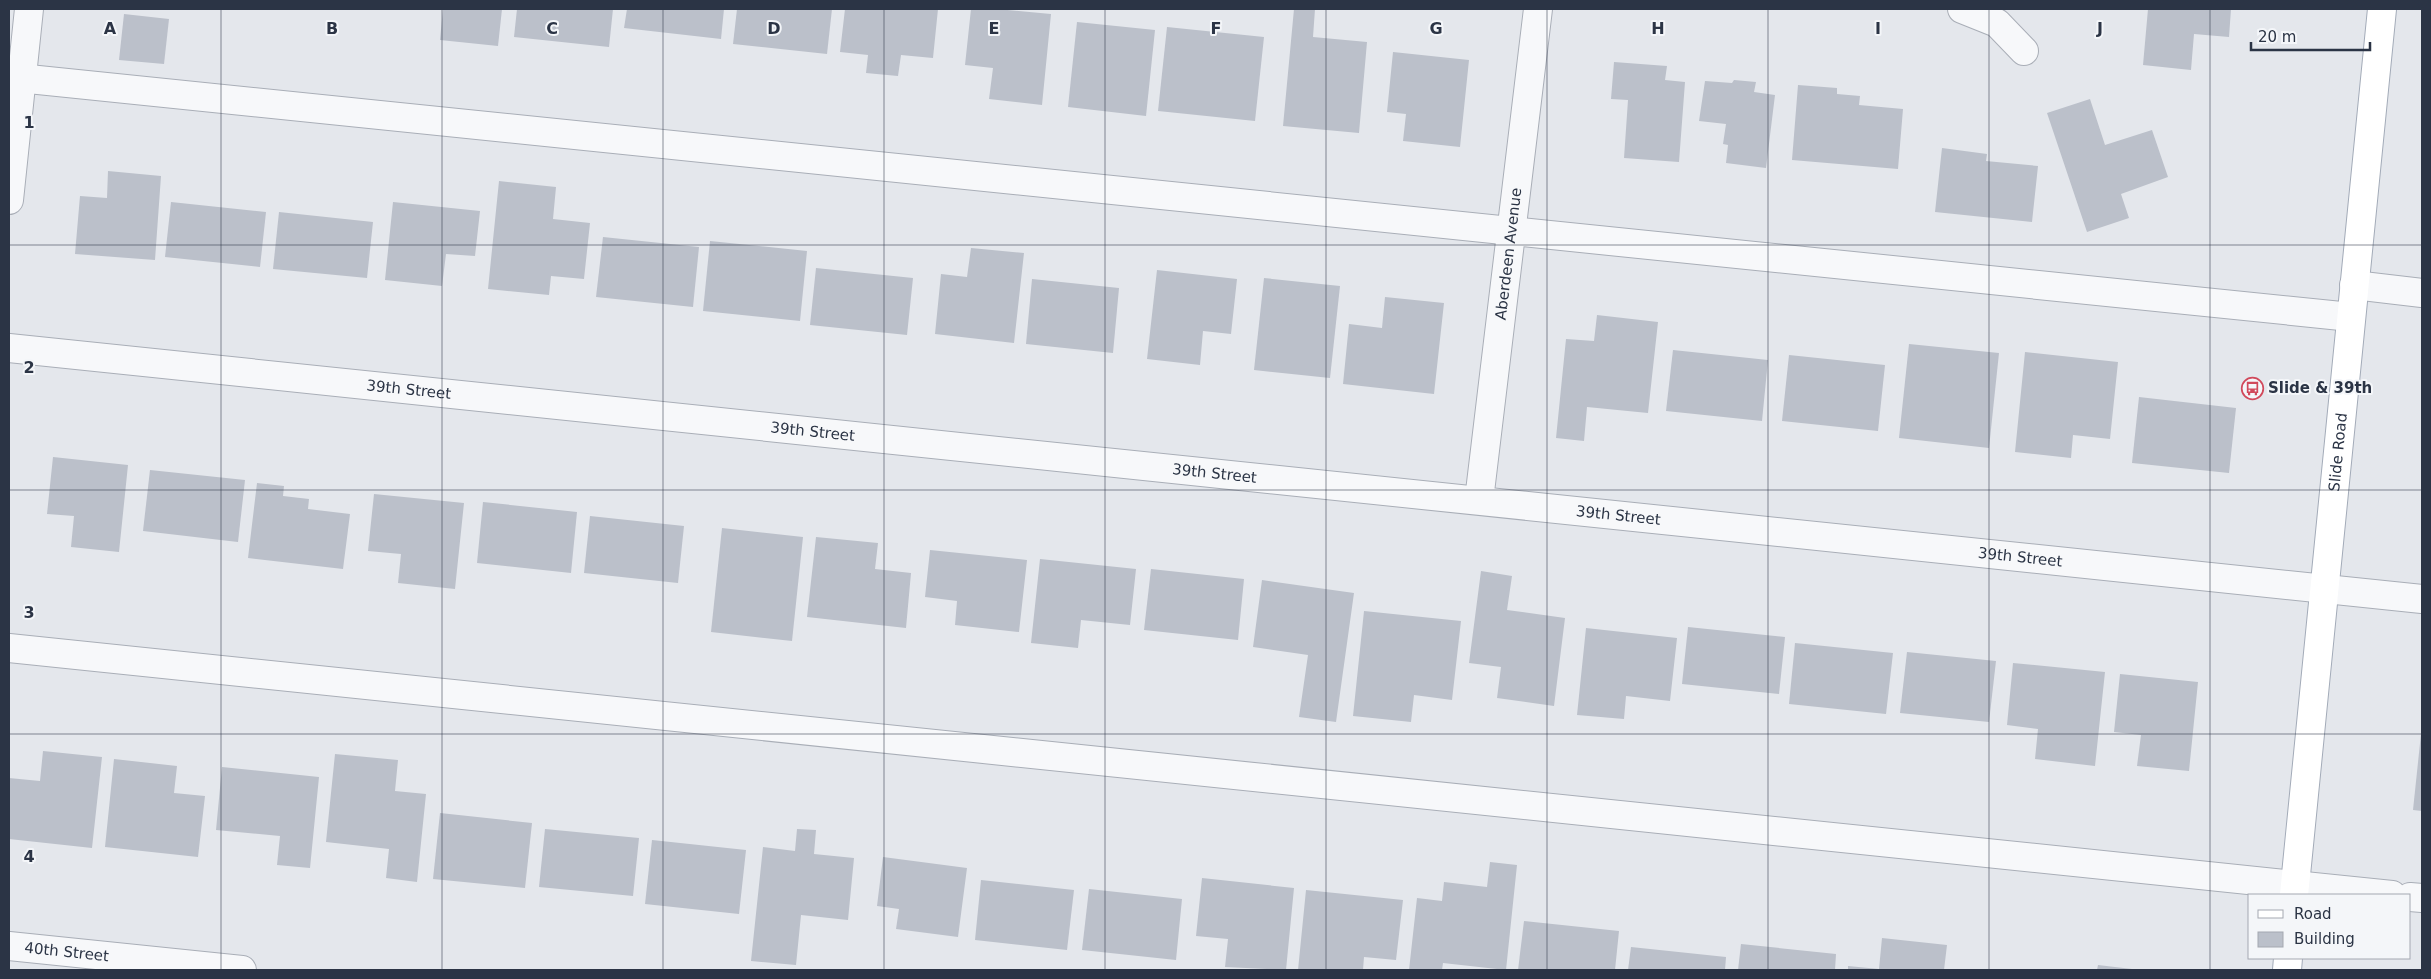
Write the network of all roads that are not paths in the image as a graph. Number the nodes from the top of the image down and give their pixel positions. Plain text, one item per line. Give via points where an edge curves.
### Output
1 (29, 9) edge
2 (1538, 9) edge
3 (1962, 9) edge
4 (2382, 9) edge
5 (2024, 51) dead end
6 (15, 78) edge
7 (9, 200) edge
8 (1511, 231) junction
9 (2354, 285) junction
10 (2422, 293) edge
11 (2351, 317) junction
12 (9, 348) edge
13 (1479, 500) junction
14 (2325, 589) junction
15 (2422, 599) edge
16 (9, 648) edge
17 (2295, 890) edge
18 (2373, 894) edge
19 (9, 946) edge
20 (242, 970) edge

1 - 6 street
2 - 8 street, Aberdeen Avenue
3 - 5 street via 1997,23
4 - 9 main road, Slide Road
6 - 7 street
6 - 8 street
8 - 11 street
8 - 13 street, Aberdeen Avenue
9 - 10 street
9 - 11 main road, Slide Road
11 - 14 main road, Slide Road
12 - 13 street, 39th Street
13 - 14 street, 39th Street
14 - 15 street, 39th Street
14 - 17 main road, Slide Road
16 - 17 street
17 - 18 street
19 - 20 street, 40th Street

